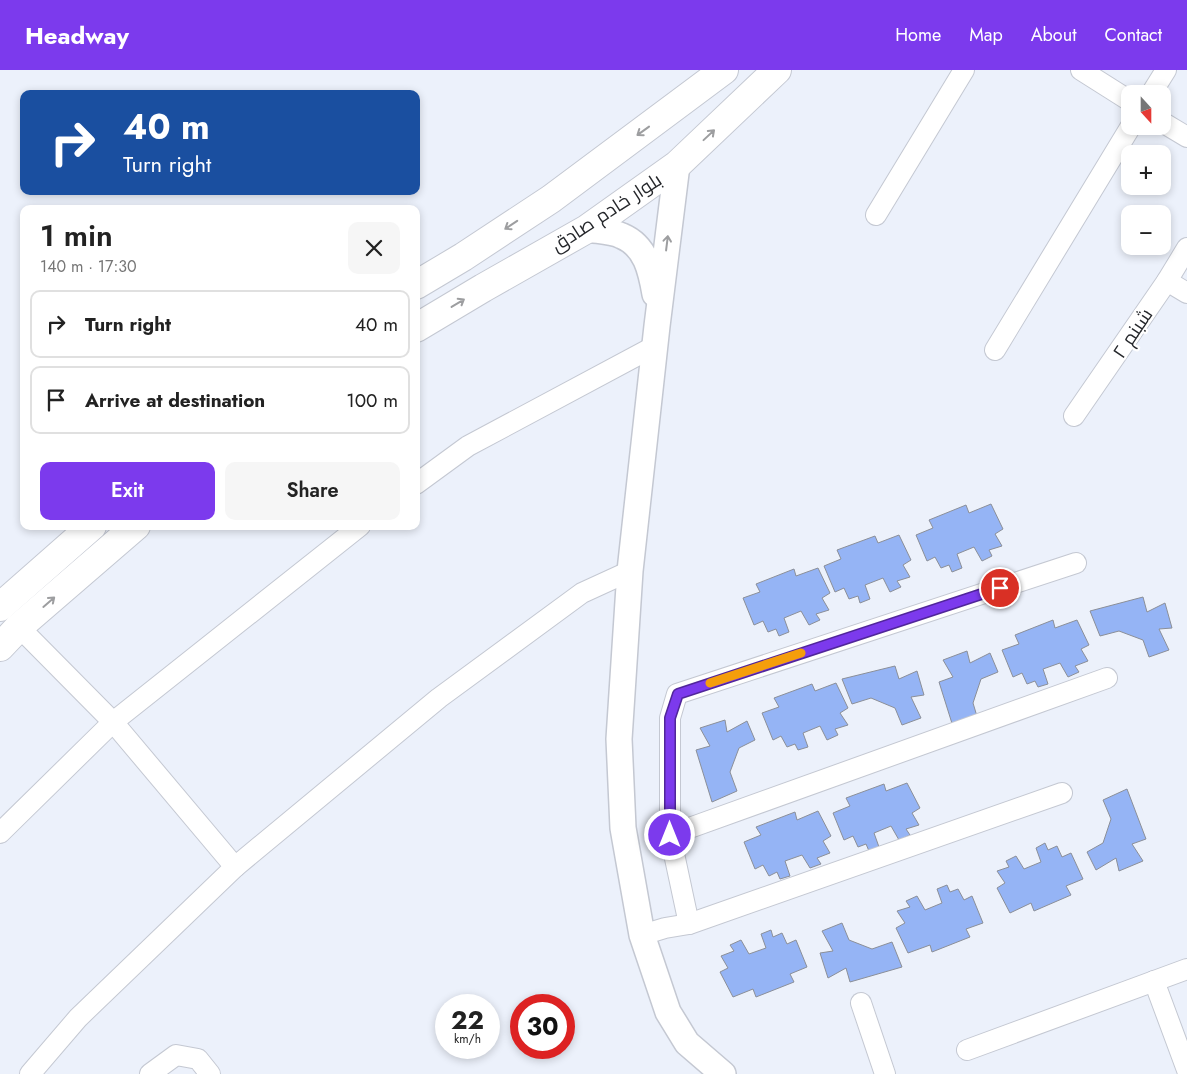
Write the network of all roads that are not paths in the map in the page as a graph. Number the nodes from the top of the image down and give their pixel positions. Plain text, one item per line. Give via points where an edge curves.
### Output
1 (724, 70) edge
2 (777, 70) edge
3 (964, 70) edge
4 (1081, 70) edge
5 (1166, 70) edge
6 (1157, 85) edge
7 (1121, 95) edge
8 (1171, 127) edge
9 (1126, 135) edge
10 (1187, 137) edge
11 (677, 165) junction
12 (876, 215) dead end
13 (587, 229) junction
14 (1187, 248) edge
15 (464, 257) junction
16 (1167, 281) junction
17 (420, 283) edge
18 (482, 288) junction
19 (1187, 292) edge
20 (420, 326) edge
21 (656, 336) junction
22 (995, 350) dead end
23 (1074, 416) dead end
24 (420, 481) edge
25 (87, 530) edge
26 (131, 530) edge
27 (355, 530) edge
28 (1076, 563) dead end
29 (630, 571) junction
30 (0, 607) edge
31 (19, 627) junction
32 (0, 647) edge
33 (1108, 678) dead end
34 (113, 722) junction
35 (1062, 793) dead end
36 (0, 833) edge
37 (670, 835) junction
38 (235, 867) junction
39 (689, 924) junction
40 (642, 935) junction
41 (1187, 969) edge
42 (1154, 981) junction
43 (861, 1003) dead end
44 (967, 1050) dead end
45 (1187, 1070) edge
46 (30, 1074) edge
47 (150, 1074) edge
48 (210, 1074) edge
49 (724, 1074) edge
50 (885, 1074) edge

1 -> 15 main road via 551,199
11 -> 2 main road, بلوار خادم صادق
3 - 12 street
4 - 7 street
5 - 6 street
8 - 10 street
9 - 22 street
11 - 13 main road, بلوار خادم صادق
21 -> 11 street
13 - 18 main road, بلوار خادم صادق
13 - 21 street via 622,236 638,247 648,263 654,293
14 - 16 street, شبنم ٢
15 - 17 main road
15 - 18 main road
16 - 19 street
16 - 23 street, شبنم ٢
20 -> 18 main road, بلوار خادم صادق
21 - 24 street via 468,446
21 - 29 street
25 - 30 main road
31 -> 26 main road
27 - 34 street
28 - 37 street via 678,694 670,718
29 - 38 street via 582,593 439,698
29 - 40 street via 619,739 623,828
31 - 32 main road
31 - 34 street
33 - 37 street
34 - 36 street
34 - 38 street
35 - 39 street
37 - 39 street
38 - 46 street via 78,1018
39 - 40 street
40 - 49 street via 668,1012 687,1043
41 - 42 street
42 - 44 street
42 - 45 street
43 - 50 street
47 - 48 street via 176,1055 198,1059

